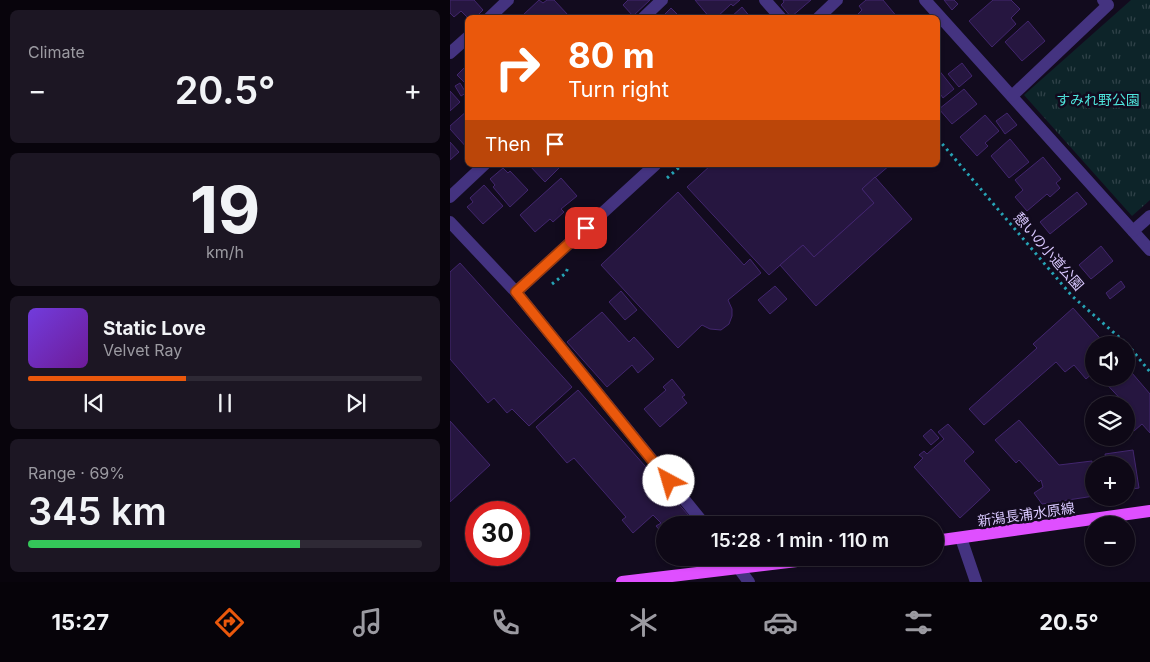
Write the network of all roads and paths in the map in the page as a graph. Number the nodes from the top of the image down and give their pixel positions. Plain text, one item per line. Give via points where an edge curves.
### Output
1 (508, 0) edge
2 (662, 0) edge
3 (765, 0) edge
4 (837, 0) edge
5 (925, 0) edge
6 (1103, 0) edge
7 (492, 15) edge
8 (646, 15) edge
9 (778, 15) edge
10 (821, 15) edge
11 (939, 15) edge
12 (940, 17) edge
13 (465, 40) edge
14 (450, 53) edge
15 (1012, 96) junction
16 (940, 141) edge
17 (482, 167) edge
18 (653, 167) edge
19 (450, 197) edge
20 (1150, 216) edge
21 (450, 222) edge
22 (1133, 231) junction
23 (1150, 250) edge
24 (516, 292) junction
25 (1150, 372) edge
26 (1150, 511) edge
27 (698, 516) edge
28 (962, 538) junction
29 (944, 540) edge
30 (712, 566) edge
31 (738, 566) edge
32 (622, 582) edge
33 (749, 582) edge
34 (976, 582) edge

1 - 7 street
2 - 8 street
3 - 9 street
4 - 10 street
5 - 11 street
6 - 15 street via 1108,5
12 - 15 street
13 - 14 street
15 - 22 street
16 - 25 path, 憩いの小道公園 via 1072,296 1128,345
17 - 19 street
18 - 24 street
20 - 22 street
21 - 24 street
22 - 23 street
24 - 27 street
26 - 28 main road, 新潟長浦水原線
28 - 29 main road, 新潟長浦水原線
28 - 34 street
30 - 32 main road
31 - 33 street

